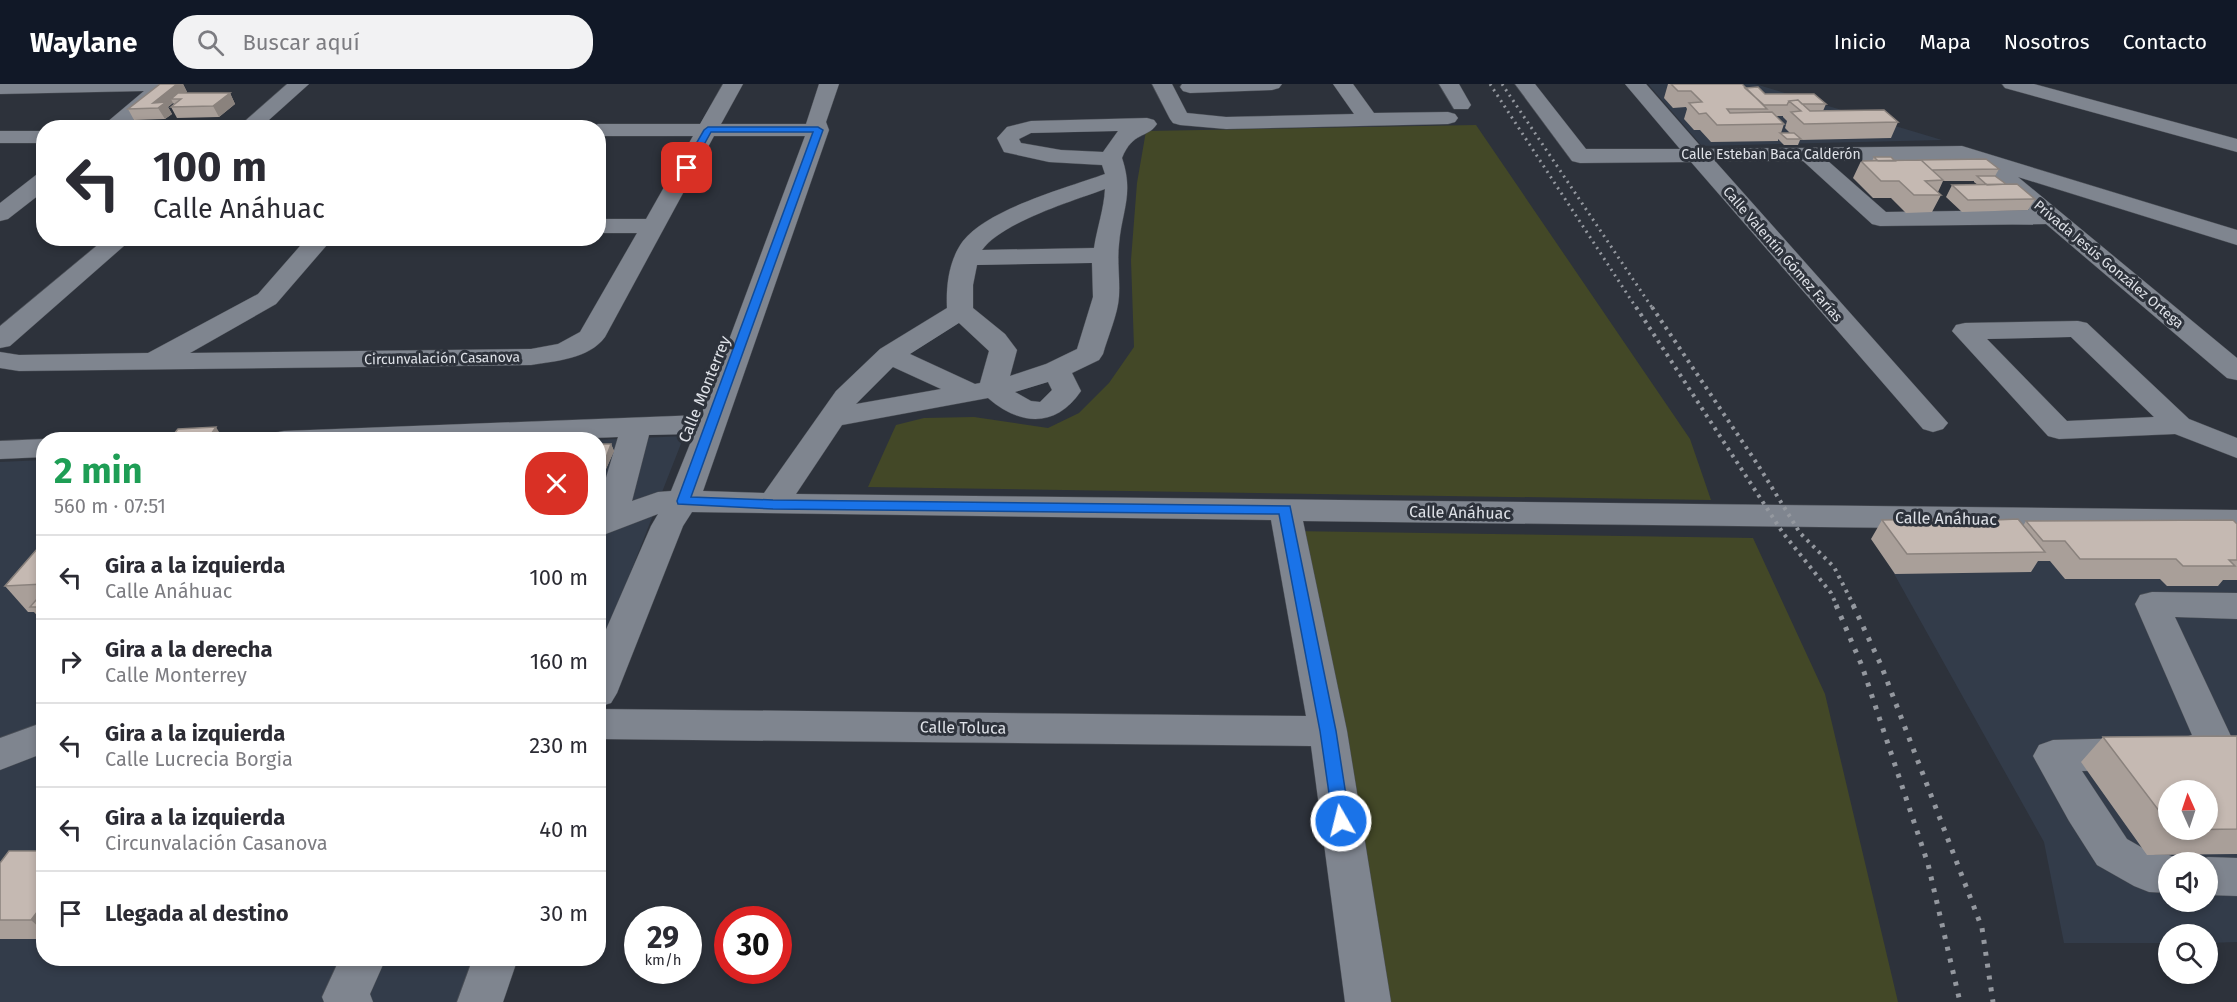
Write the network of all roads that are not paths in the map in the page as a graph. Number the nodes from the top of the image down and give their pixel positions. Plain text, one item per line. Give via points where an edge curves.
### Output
1 (166, 84) edge
2 (299, 84) edge
3 (733, 84) edge
4 (830, 84) edge
5 (1162, 84) edge
6 (1272, 84) edge
7 (1343, 84) edge
8 (1449, 84) edge
9 (1526, 84) edge
10 (1635, 84) edge
11 (2012, 84) edge
12 (1190, 87) dead end
13 (0, 88) edge
14 (1180, 119) junction
15 (1368, 119) junction
16 (120, 120) edge
17 (256, 120) edge
18 (1144, 124) junction
19 (814, 127) junction
20 (606, 130) edge
21 (708, 130) junction
22 (36, 136) edge
23 (0, 137) edge
24 (2237, 146) edge
25 (1695, 154) junction
26 (1808, 154) junction
27 (1971, 155) junction
28 (1114, 168) junction
29 (36, 184) edge
30 (10, 198) edge
31 (0, 214) edge
32 (2052, 217) junction
33 (655, 225) junction
34 (606, 226) edge
35 (2237, 238) edge
36 (112, 246) edge
37 (314, 246) edge
38 (1105, 255) junction
39 (968, 258) junction
40 (960, 311) junction
41 (0, 340) edge
42 (2226, 352) edge
43 (890, 356) junction
44 (0, 360) edge
45 (154, 362) junction
46 (2237, 372) edge
47 (982, 390) junction
48 (832, 418) junction
49 (1933, 423) dead end
50 (702, 424) junction
51 (2179, 425) junction
52 (636, 427) junction
53 (501, 432) edge
54 (36, 448) edge
55 (2237, 449) edge
56 (0, 450) edge
57 (773, 504) junction
58 (1285, 509) junction
59 (669, 510) junction
60 (606, 517) edge
61 (2236, 522) edge
62 (606, 523) edge
63 (2237, 606) edge
64 (606, 672) edge
65 (606, 724) edge
66 (1328, 731) junction
67 (36, 741) edge
68 (0, 754) edge
69 (2158, 873) edge
70 (2218, 876) edge
71 (2237, 877) edge
72 (360, 966) edge
73 (493, 966) edge
74 (350, 1002) edge
75 (480, 1002) edge
76 (1368, 1002) edge

1 - 13 street
1 - 16 street
2 - 17 street
3 - 21 street, Circunvalación Casanova
4 - 19 street, Calle Monterrey
5 - 14 street
6 - 12 street
7 - 15 street
8 - 15 street via 1455,111
9 - 25 street, Calle Esteban Baca Calderón via 1580,156
10 - 25 street, Calle Valentín Gómez Farías
11 - 24 street
14 - 15 street via 1226,123
14 - 18 street
18 - 28 street via 1117,143
18 - 28 street via 1031,127 1014,131 1008,138 1012,147 1035,154
19 - 21 street
19 - 50 street, Calle Monterrey
20 - 21 street
21 - 33 street, Circunvalación Casanova
22 - 23 street
25 - 26 street, Calle Esteban Baca Calderón
25 - 49 street, Calle Valentín Gómez Farías
26 - 27 street, Calle Esteban Baca Calderón
26 - 32 street via 1880,219
27 - 32 street, Privada Jesús González Ortega
27 - 35 street
28 - 38 street via 1116,204
28 - 39 street via 1005,221 974,243
29 - 30 street
30 - 31 street
32 - 42 street, Privada Jesús González Ortega
33 - 34 street
33 - 45 street, Circunvalación Casanova via 591,336 566,351 531,357
36 - 41 street
37 - 45 street via 267,299
38 - 39 street
38 - 47 street via 1106,297 1089,354 1056,370 1067,391 1060,403 1042,411 1020,409
39 - 40 street via 958,281
40 - 43 street
40 - 47 street via 1003,350
42 - 46 street, Privada Jesús González Ortega
43 - 47 street
43 - 48 street via 846,397
44 - 45 street, Circunvalación Casanova
47 - 48 street
48 - 57 street
50 - 52 street
50 - 59 street, Calle Monterrey
51 - 51 street via 2078,328 1965,331 2059,430
51 - 55 street
52 - 53 street
52 - 60 street
54 - 56 street
57 - 58 street, Calle Anáhuac
57 - 59 street, Calle Anáhuac
58 - 61 street, Calle Anáhuac
58 - 66 street
59 - 62 street
59 - 64 street, Calle Monterrey
63 - 69 street via 2152,604 2218,750 2053,756 2112,852 2149,873
65 - 66 street, Calle Toluca
66 - 76 street
67 - 68 street
70 - 71 street
72 - 74 street via 345,997
73 - 75 street

